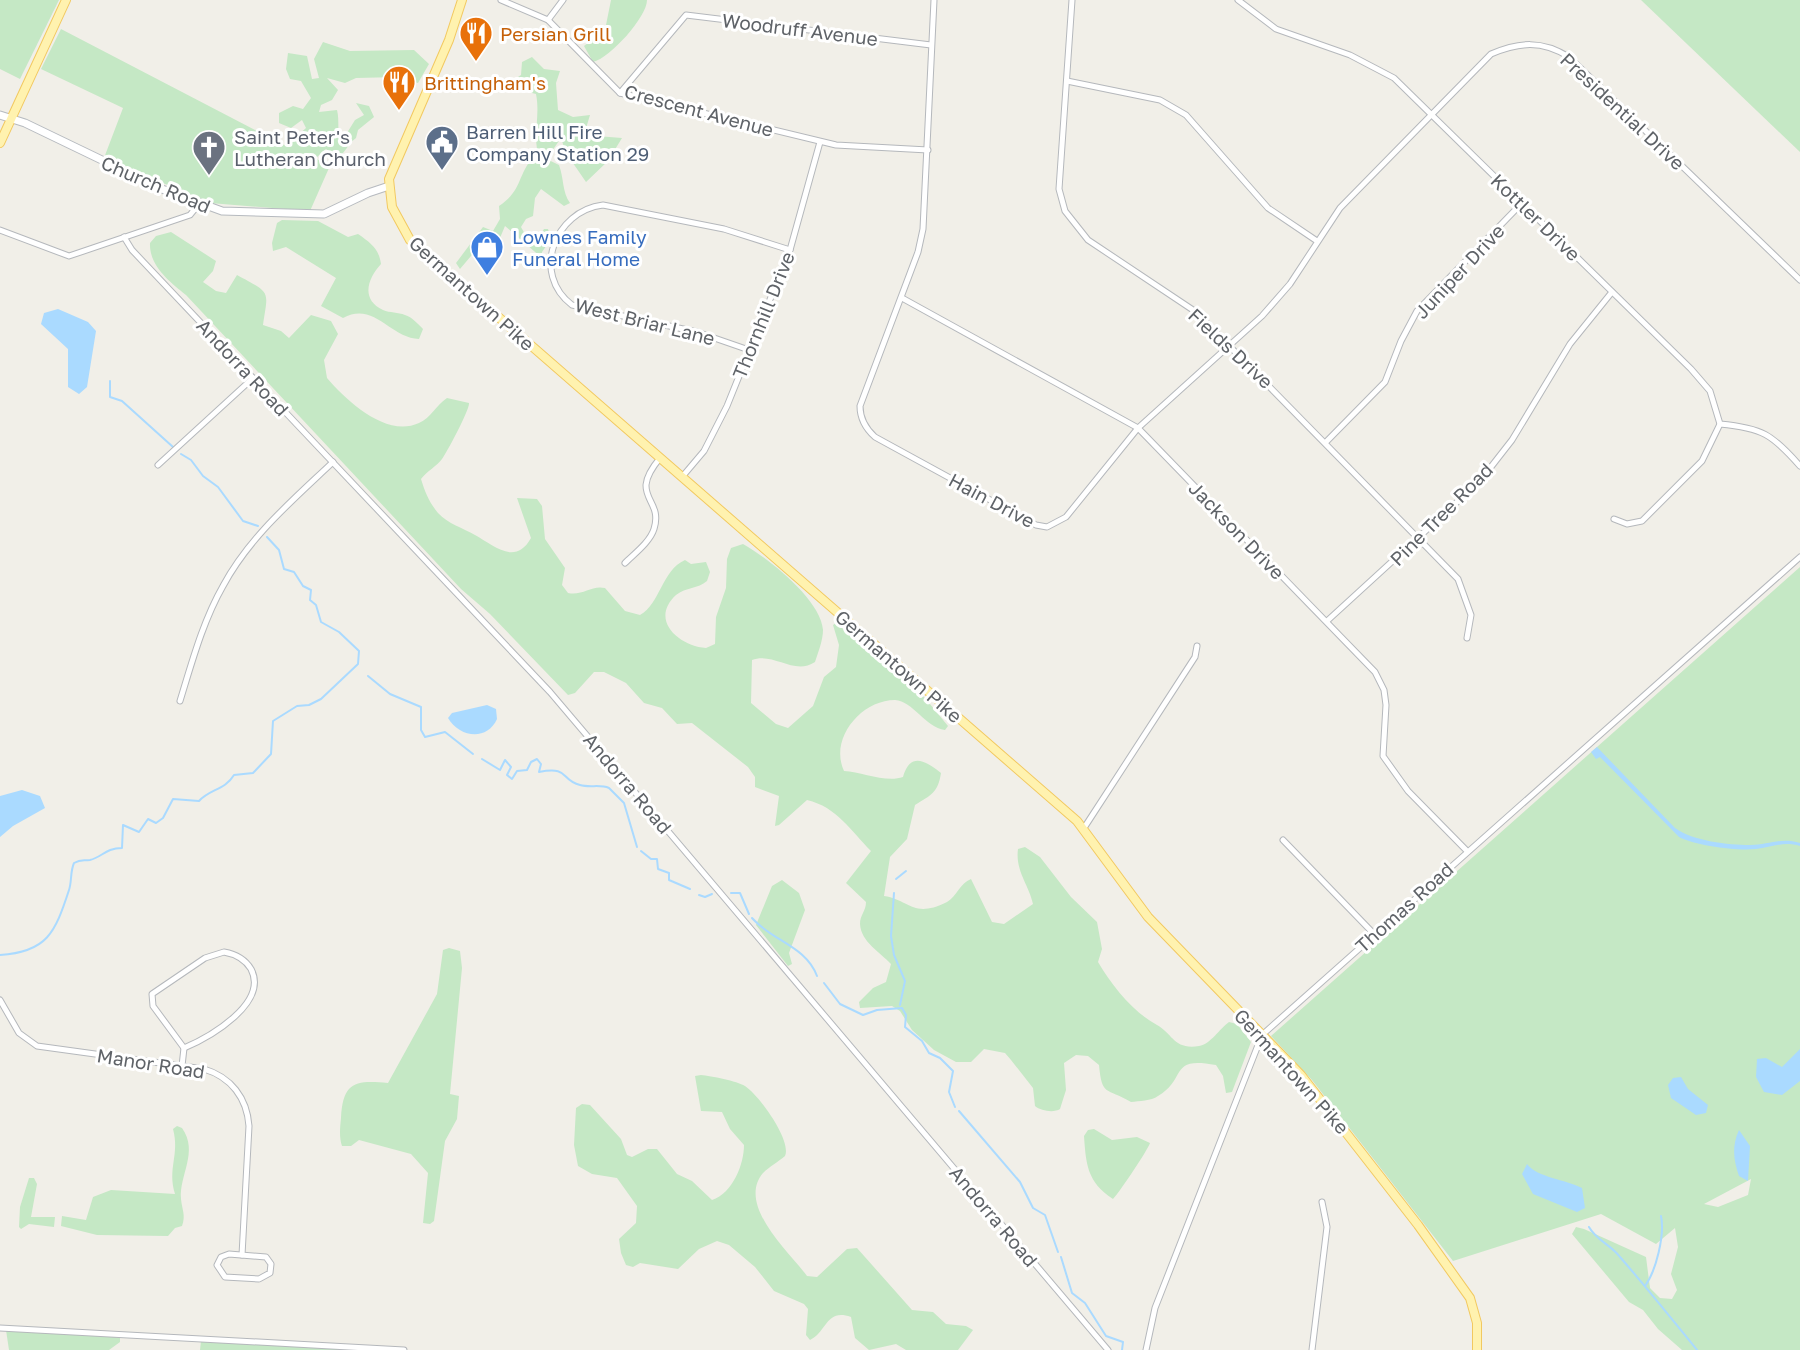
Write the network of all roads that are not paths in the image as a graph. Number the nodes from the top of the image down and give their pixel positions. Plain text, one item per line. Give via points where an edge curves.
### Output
1 (66, 0) edge
2 (462, 0) edge
3 (501, 0) edge
4 (563, 0) edge
5 (934, 0) edge
6 (1072, 0) edge
7 (1238, 0) edge
8 (548, 20) junction
9 (931, 45) junction
10 (1067, 81) junction
11 (620, 93) junction
12 (0, 115) edge
13 (1430, 115) junction
14 (10, 118) junction
15 (820, 142) junction
16 (0, 143) edge
17 (928, 149) junction
18 (388, 186) junction
19 (1522, 203) junction
20 (199, 205) junction
21 (0, 230) edge
22 (124, 237) junction
23 (1317, 241) junction
24 (790, 250) junction
25 (1800, 280) edge
26 (1612, 292) junction
27 (902, 298) junction
28 (1231, 345) junction
29 (749, 350) junction
30 (253, 378) junction
31 (1720, 424) junction
32 (1138, 428) junction
33 (1326, 442) junction
34 (660, 457) junction
35 (333, 462) junction
36 (158, 465) dead end
37 (1800, 466) edge
38 (682, 477) junction
39 (1614, 519) dead end
40 (1420, 538) junction
41 (1800, 557) edge
42 (625, 563) dead end
43 (1328, 621) junction
44 (1467, 638) dead end
45 (1197, 646) dead end
46 (180, 701) dead end
47 (1084, 828) junction
48 (1283, 840) dead end
49 (1467, 851) junction
50 (1374, 934) junction
51 (0, 1000) edge
52 (1262, 1035) junction
53 (184, 1048) junction
54 (182, 1066) junction
55 (1322, 1202) dead end
56 (242, 1255) junction
57 (0, 1328) edge
58 (404, 1350) edge
59 (1108, 1350) edge
60 (1146, 1350) edge
61 (1312, 1350) edge
62 (1477, 1350) edge

1 - 14 main road
2 - 18 main road
3 - 8 street, Crescent Avenue
4 - 8 street
5 - 9 street, Hain Drive
6 - 10 street, Fields Drive
7 - 13 street, Kottler Drive via 1276,29 1376,66
8 - 11 street, Crescent Avenue
9 - 11 street, Woodruff Avenue via 685,15
9 - 17 street, Hain Drive
10 - 23 street via 1160,100 1186,116 1268,208
10 - 28 street, Fields Drive via 1059,189 1065,211 1088,240 1196,312
11 - 15 street, Crescent Avenue
12 - 14 street, Church Road
13 - 19 street, Kottler Drive
13 - 23 street, Hain Drive via 1340,208
13 - 25 street, Presidential Drive via 1491,54 1516,43 1555,48
14 - 16 main road
14 - 20 street, Church Road
15 - 17 street, Crescent Avenue
15 - 24 street, Thornhill Drive
17 - 27 street, Hain Drive via 923,229
18 - 20 street, Church Road via 324,214 222,211
18 - 34 main road, Germantown Pike via 395,215 420,252
19 - 26 street, Kottler Drive
19 - 33 street, Juniper Drive via 1418,311 1385,382
20 - 22 street via 190,215
21 - 22 street via 69,256
22 - 30 street, Andorra Road
23 - 28 street, Hain Drive via 1290,284
24 - 29 street, Thornhill Drive
24 - 29 street, West Briar Lane via 724,229 603,205 575,215 554,242 552,278 572,305 697,332
26 - 31 street, Kottler Drive via 1710,391
26 - 40 street, Pine Tree Road via 1570,344 1512,440 1479,481
27 - 32 street, Jackson Drive
27 - 32 street, Hain Drive via 860,406 862,419 875,437 1047,527 1060,522
28 - 32 street, Hain Drive
28 - 33 street, Fields Drive
29 - 38 street, Thornhill Drive via 719,424
30 - 35 street, Andorra Road
30 - 36 street
31 - 37 street via 1748,427 1776,438
31 - 39 street via 1702,461 1642,522 1627,524
32 - 43 street, Jackson Drive
33 - 40 street, Fields Drive
34 - 38 main road, Germantown Pike
34 - 42 street via 645,483 654,529
35 - 46 street via 266,527 227,578 206,623
35 - 59 street, Andorra Road via 577,723
38 - 47 main road, Germantown Pike
40 - 43 street, Pine Tree Road
40 - 44 street, Fields Drive via 1458,579 1471,615
41 - 49 street, Thomas Road
43 - 49 street, Jackson Drive via 1375,672 1384,690 1383,756 1393,775
45 - 47 street via 1195,657
47 - 52 main road, Germantown Pike via 1153,923
48 - 50 street
49 - 50 street, Thomas Road
50 - 52 street, Thomas Road
51 - 54 street, Manor Road via 19,1033 37,1046
52 - 60 street, Thomas Road via 1159,1298
52 - 62 main road, Germantown Pike via 1326,1106 1462,1286 1476,1316
53 - 53 street via 249,1003 254,977 239,957 224,952 209,956 152,994 152,1004
53 - 54 street
54 - 56 street, Manor Road via 221,1076 245,1105 249,1126
55 - 61 street via 1327,1227
56 - 56 street via 221,1257 220,1273 228,1278 259,1279 270,1273 266,1257
57 - 58 street

